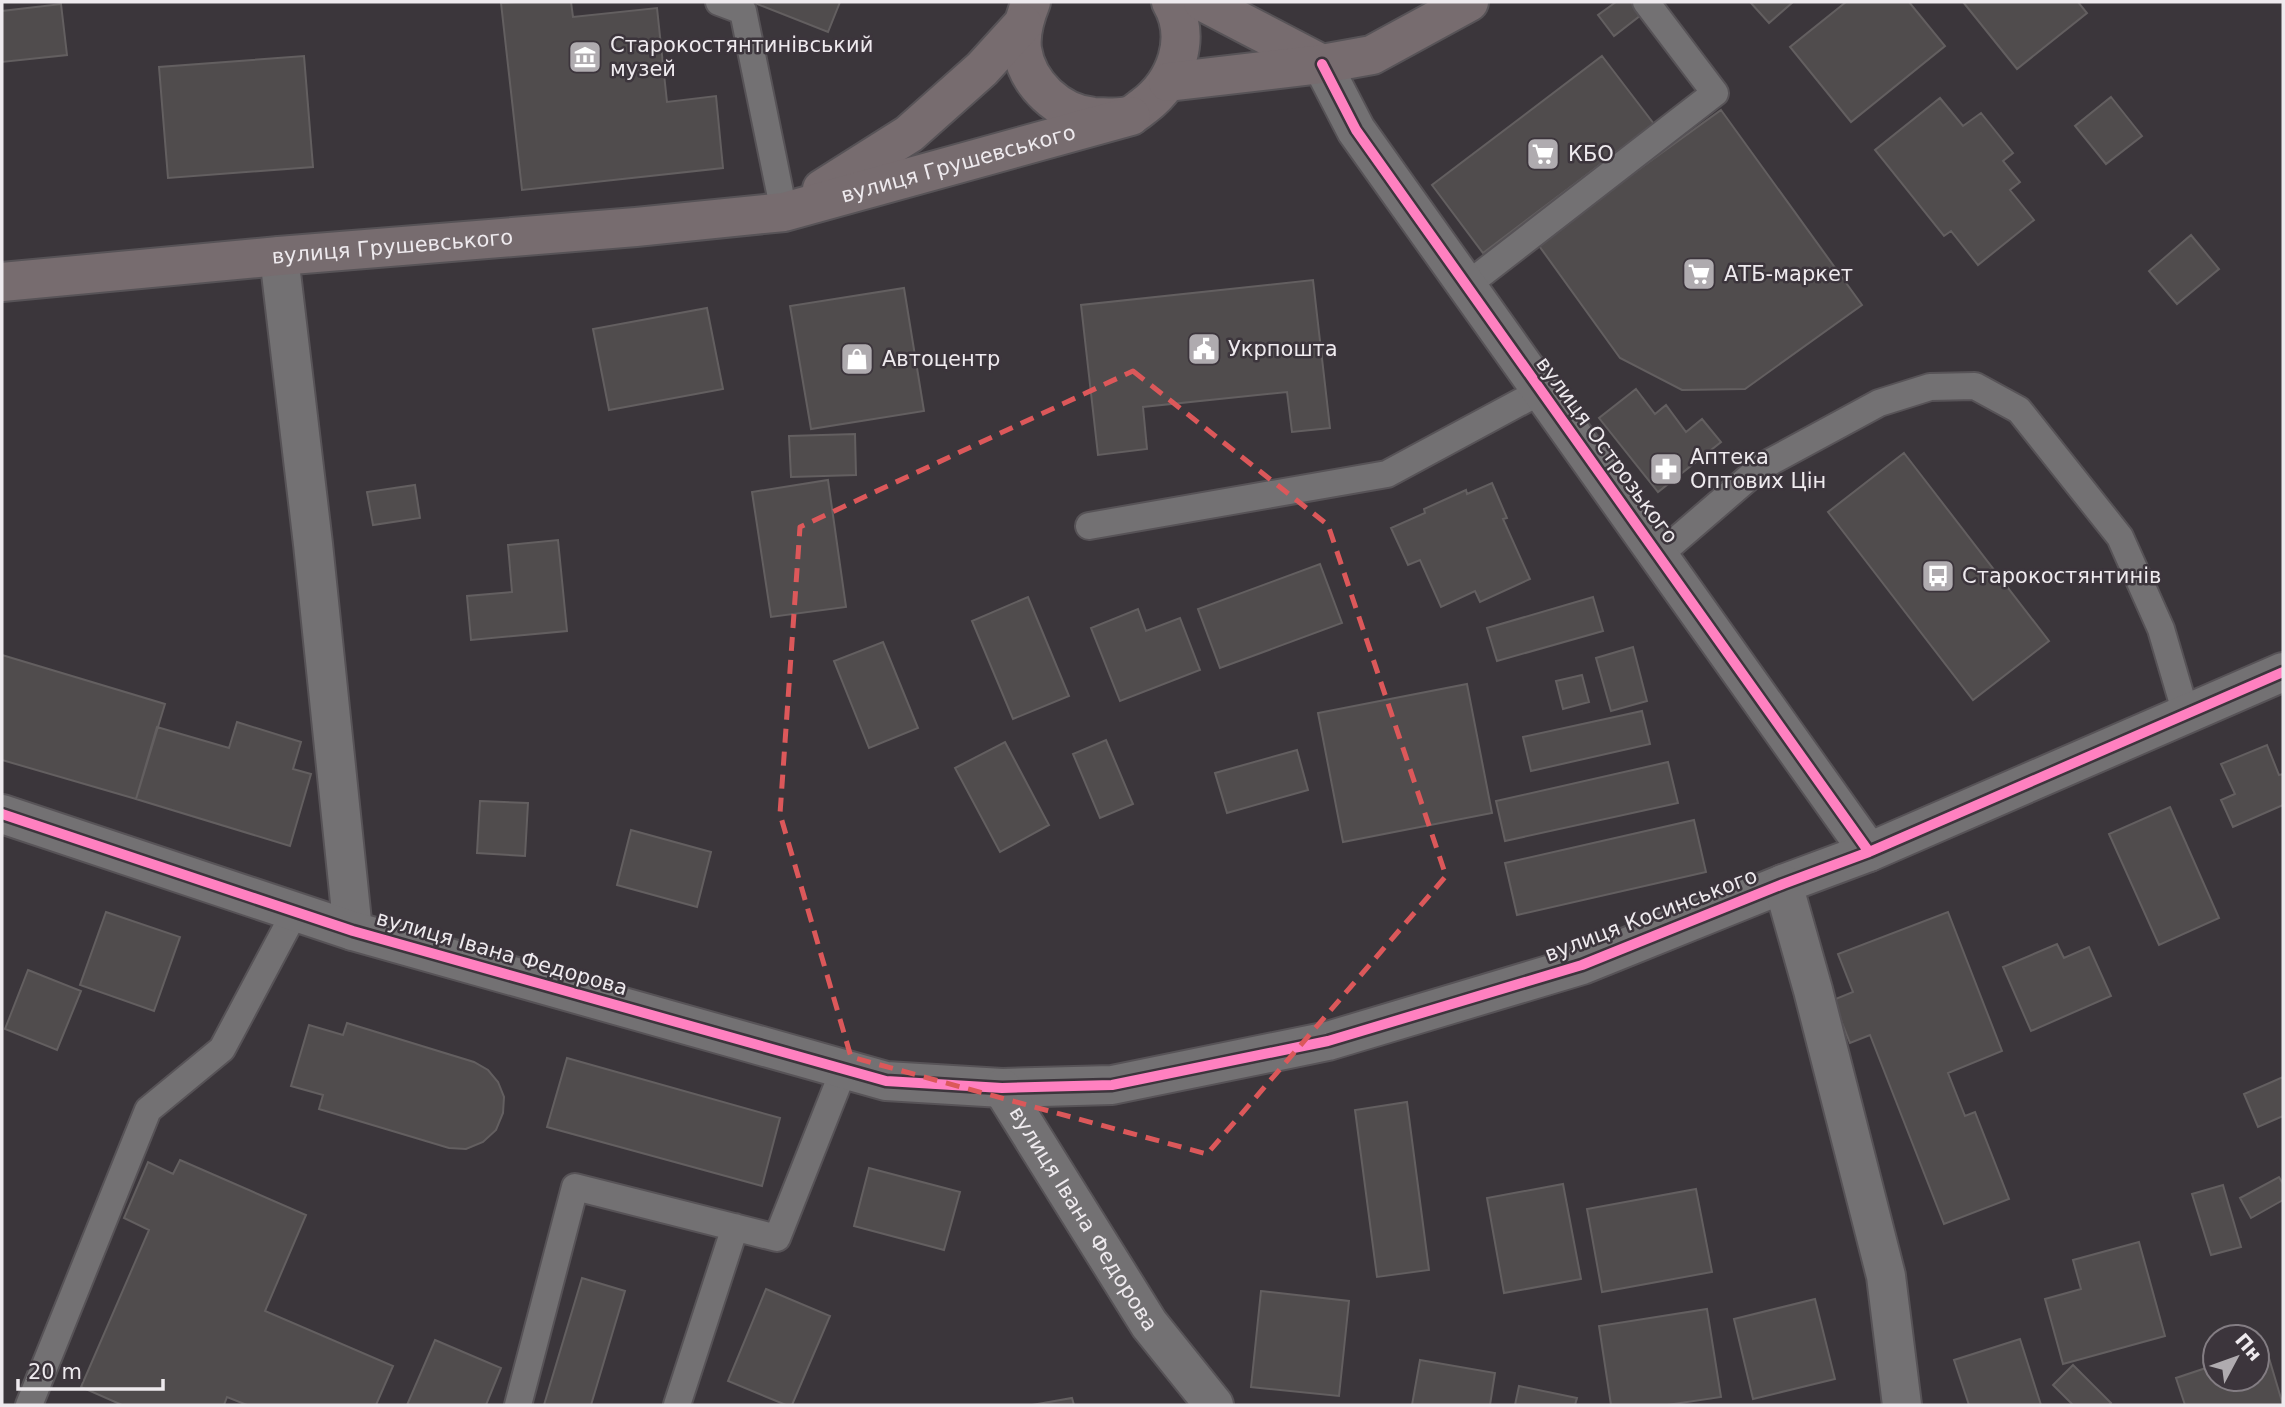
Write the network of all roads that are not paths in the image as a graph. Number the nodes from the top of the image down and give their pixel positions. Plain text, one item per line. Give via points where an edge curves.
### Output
1 (719, 2) edge
2 (1171, 2) edge
3 (1203, 2) edge
4 (1469, 2) edge
5 (1646, 2) edge
6 (1027, 13) edge
7 (1322, 64) junction
8 (1168, 82) junction
9 (1131, 116) junction
10 (784, 212) junction
11 (279, 256) junction
12 (2, 282) edge
13 (1466, 286) junction
14 (1541, 391) junction
15 (1089, 526) dead end
16 (1659, 555) junction
17 (2283, 672) edge
18 (2186, 714) junction
19 (2, 814) edge
20 (1869, 852) junction
21 (1783, 884) junction
22 (295, 912) junction
23 (353, 931) junction
24 (844, 1069) junction
25 (1002, 1088) junction
26 (735, 1227) junction
27 (29, 1405) edge
28 (518, 1405) edge
29 (677, 1405) edge
30 (1214, 1405) edge
31 (1902, 1405) edge

1 - 10 lane via 743,11
2 - 8 main road via 1181,36 1178,60
3 - 7 main road
4 - 7 main road via 1372,55
5 - 13 lane via 1716,93
6 - 9 main road via 1022,48 1042,91 1083,116
6 - 10 main road, вулиця Грушевського via 982,69 909,134
7 - 8 main road
7 - 13 street, вулиця Острозького via 1356,131
8 - 9 main road
9 - 10 main road, вулиця Грушевського
10 - 11 main road, вулиця Грушевського
11 - 12 main road, вулиця Грушевського
11 - 23 street
13 - 14 street, вулиця Острозького
14 - 15 lane via 1387,474
14 - 16 street, вулиця Острозького
16 - 18 lane via 1761,467 1879,403 1930,387 1975,386 2020,410 2120,537 2161,629
16 - 20 street, вулиця Острозького
17 - 18 street, вулиця Косинського
18 - 20 street, вулиця Косинського
19 - 22 street, вулиця Івана Федорова
20 - 21 street, вулиця Косинського
21 - 25 street, вулиця Косинського via 1582,965 1328,1041 1112,1085
21 - 31 street via 1886,1276
22 - 23 street, вулиця Івана Федорова
22 - 27 lane via 222,1049 148,1110
23 - 24 street, вулиця Івана Федорова
24 - 25 street, вулиця Івана Федорова via 886,1081
24 - 26 lane via 777,1238
25 - 30 street, вулиця Івана Федорова via 1149,1324
26 - 28 lane via 575,1187
26 - 29 lane

